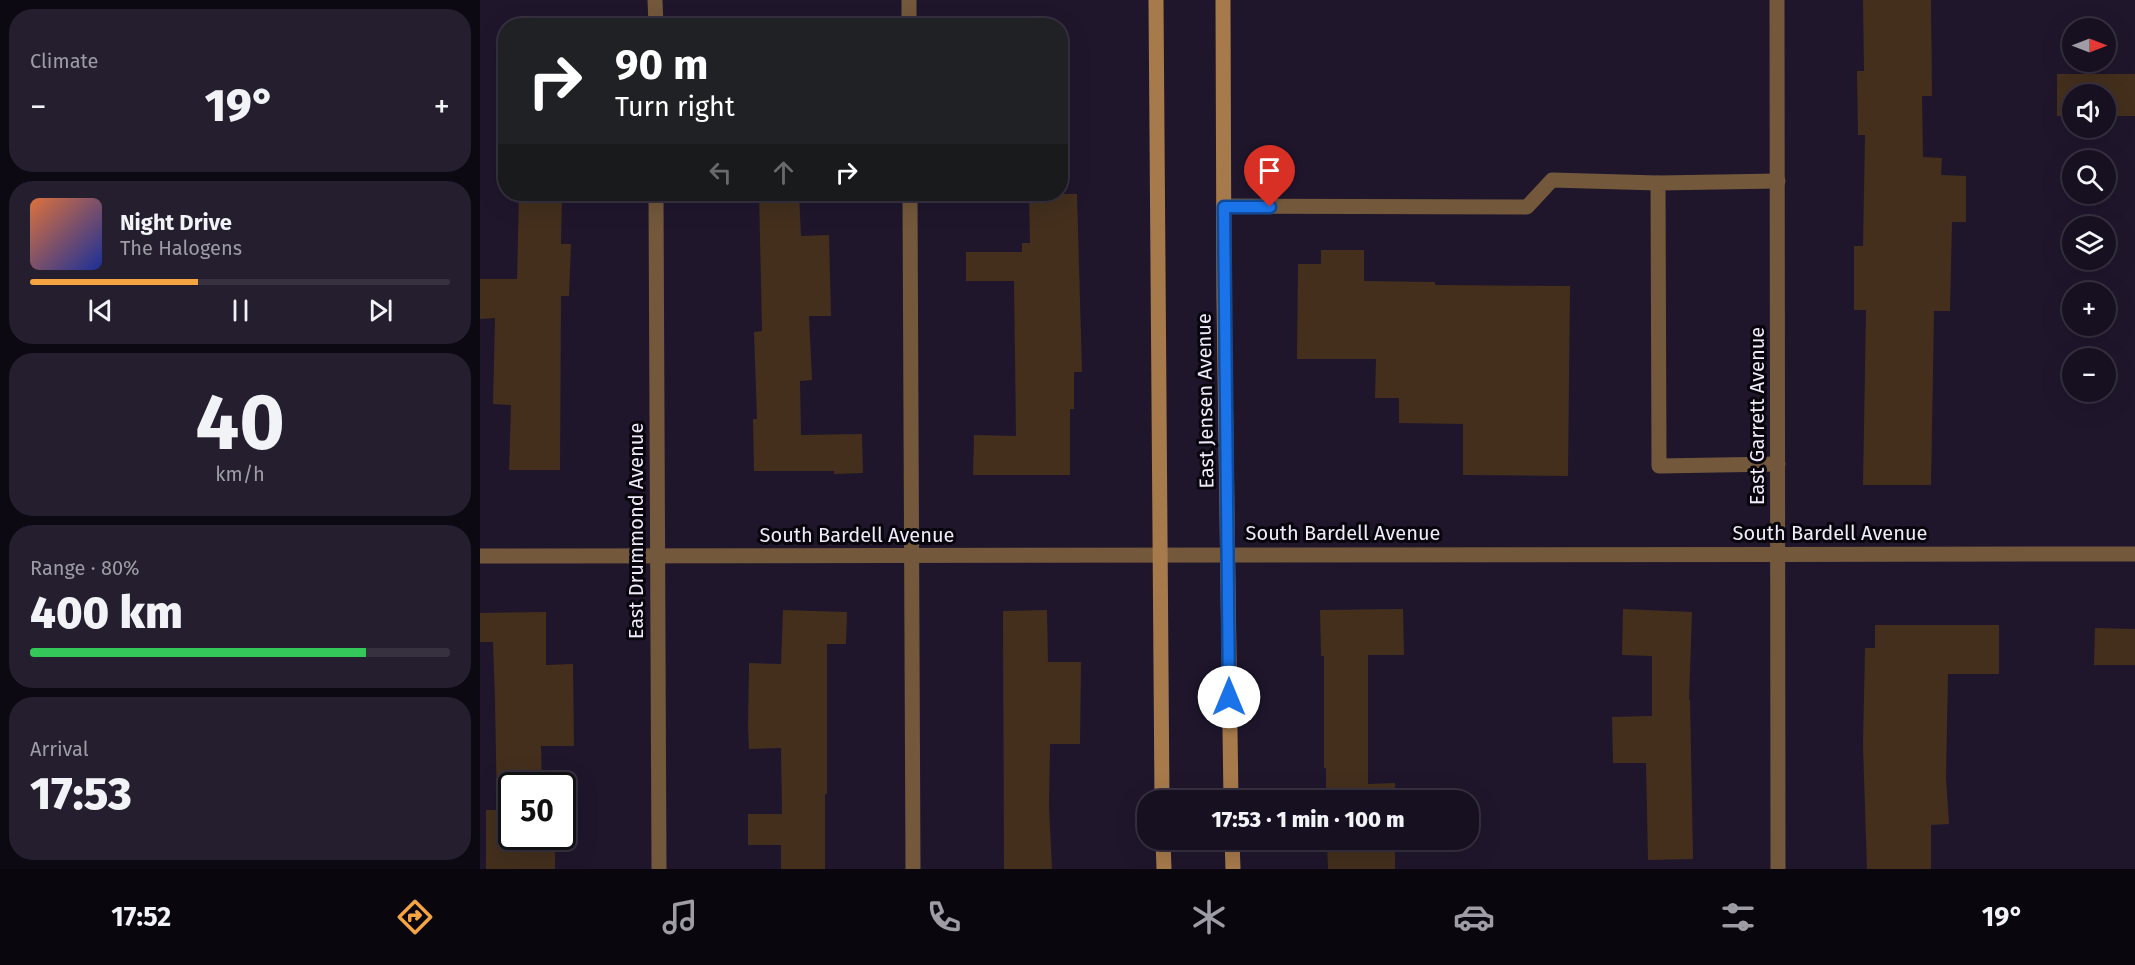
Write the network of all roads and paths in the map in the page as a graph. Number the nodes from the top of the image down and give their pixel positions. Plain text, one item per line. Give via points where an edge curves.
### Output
1 (656, 0) edge
2 (909, 0) edge
3 (1156, 0) edge
4 (1223, 0) edge
5 (1777, 0) edge
6 (656, 18) edge
7 (909, 18) edge
8 (1778, 181) junction
9 (1658, 183) junction
10 (656, 201) edge
11 (909, 201) edge
12 (1224, 207) junction
13 (1778, 464) junction
14 (1778, 554) junction
15 (2135, 554) edge
16 (1160, 555) junction
17 (1228, 555) junction
18 (480, 556) edge
19 (911, 556) junction
20 (657, 557) junction
21 (1162, 790) edge
22 (1231, 790) edge
23 (1163, 850) edge
24 (1232, 850) edge
25 (659, 869) edge
26 (913, 869) edge
27 (1164, 869) edge
28 (1233, 869) edge
29 (1778, 869) edge

1 - 6 street
2 - 7 street
3 - 16 main road
4 - 12 main road, East Jensen Avenue
5 - 8 street, East Garrett Avenue
8 - 9 street
8 - 13 street, East Garrett Avenue
9 - 12 street via 1552,180 1527,207
9 - 13 street via 1659,466
10 - 20 street, East Drummond Avenue
11 - 19 street
12 - 17 main road, East Jensen Avenue
13 - 14 street, East Garrett Avenue
14 - 15 street, South Bardell Avenue
14 - 17 street, South Bardell Avenue
14 - 29 street, East Garrett Avenue
16 - 17 street, South Bardell Avenue
16 - 19 street, South Bardell Avenue
16 - 21 main road
17 - 22 main road, East Jensen Avenue
18 - 20 street, South Bardell Avenue
19 - 20 street, South Bardell Avenue
19 - 26 street
20 - 25 street, East Drummond Avenue
23 - 27 main road
24 - 28 main road

